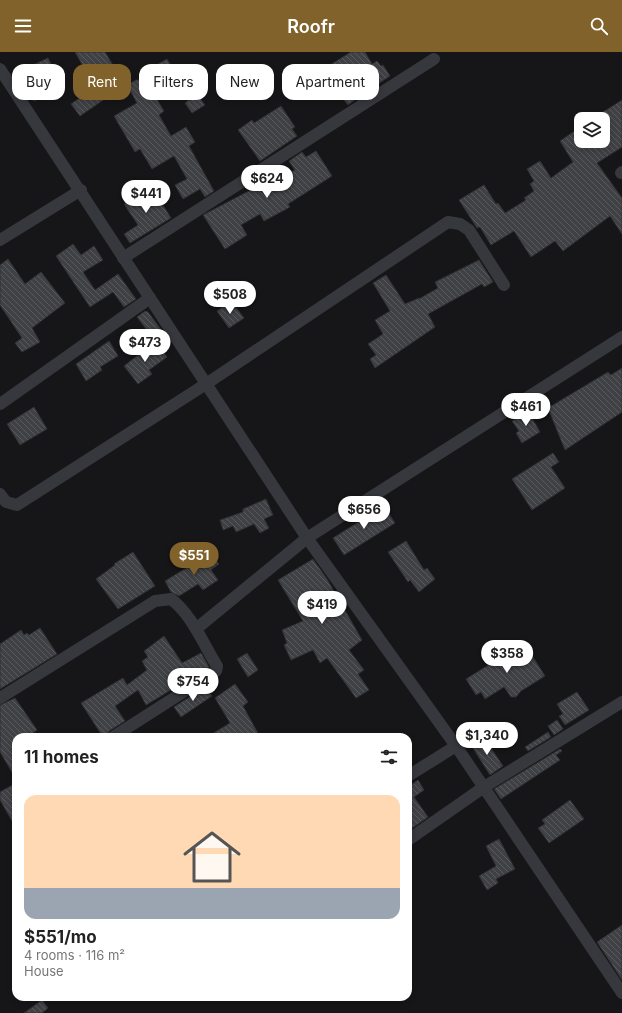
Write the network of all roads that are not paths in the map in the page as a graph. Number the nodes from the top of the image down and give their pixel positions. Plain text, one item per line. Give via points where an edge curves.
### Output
1 (434, 59) dead end
2 (0, 68) edge
3 (81, 190) junction
4 (0, 240) edge
5 (123, 258) junction
6 (504, 285) dead end
7 (150, 298) junction
8 (622, 337) edge
9 (206, 384) junction
10 (0, 404) edge
11 (0, 494) edge
12 (307, 538) junction
13 (196, 629) junction
14 (0, 698) edge
15 (622, 702) edge
16 (119, 733) edge
17 (456, 746) junction
18 (412, 774) edge
19 (484, 787) junction
20 (412, 837) edge
21 (622, 993) edge

1 - 5 street
2 - 3 street
3 - 4 street
3 - 5 street
5 - 7 street
6 - 9 street via 469,230 460,224 448,222
7 - 9 street
7 - 10 street
8 - 12 street
9 - 11 street via 17,505 6,502
9 - 12 street
12 - 13 street
12 - 17 street
13 - 14 street via 179,605 171,599 155,601
13 - 16 street via 217,666 216,671
15 - 19 street
17 - 18 street
17 - 19 street
19 - 20 street
19 - 21 street

